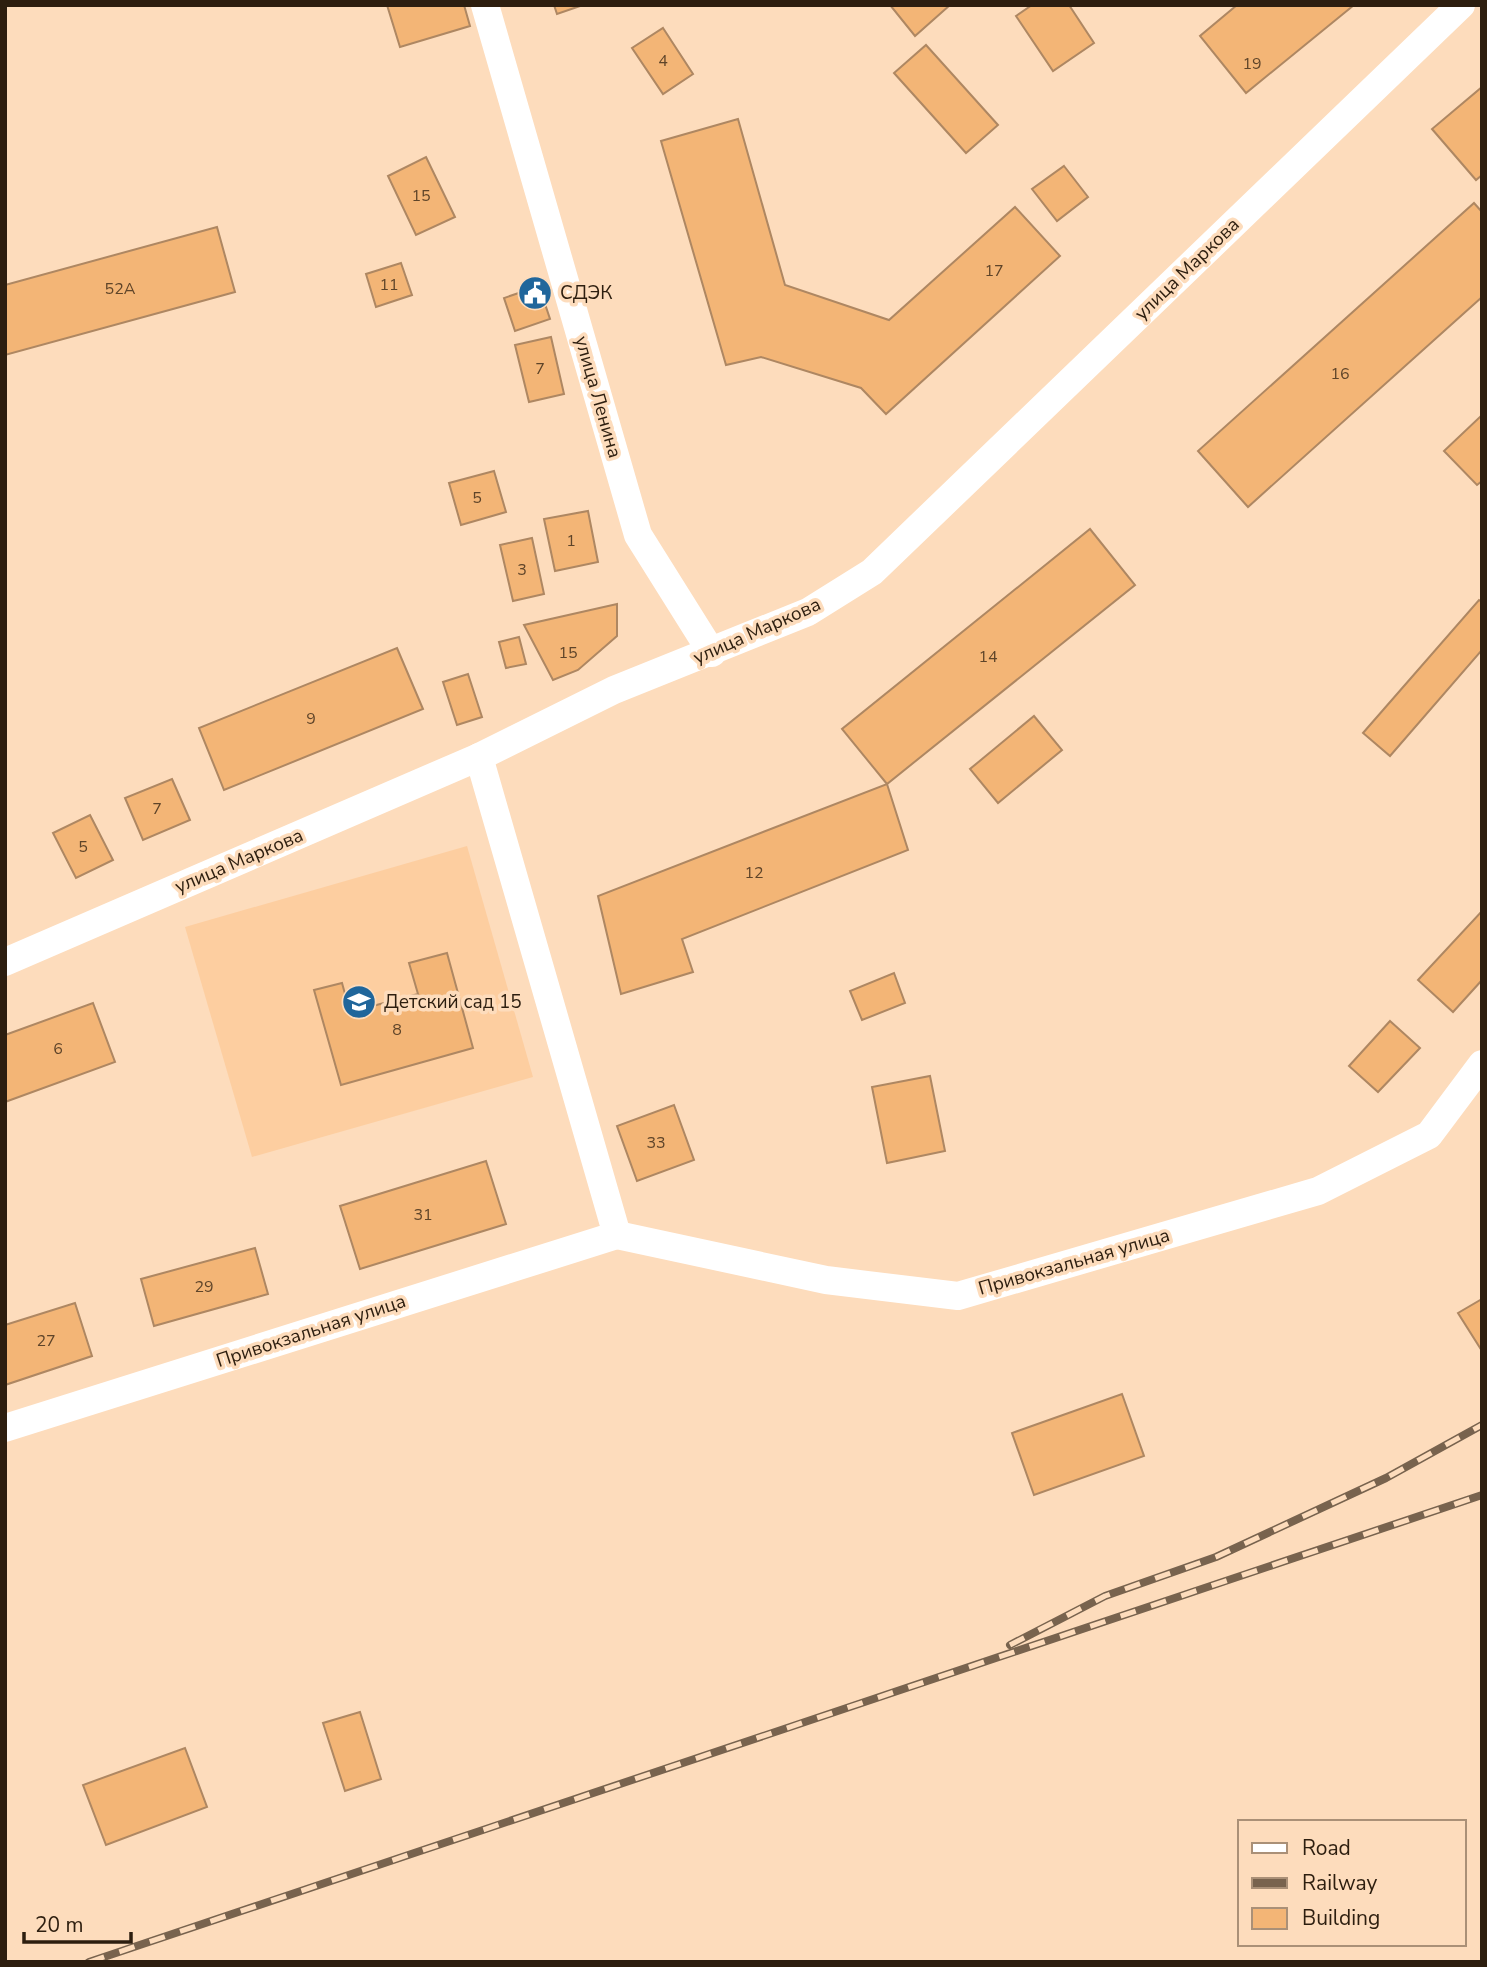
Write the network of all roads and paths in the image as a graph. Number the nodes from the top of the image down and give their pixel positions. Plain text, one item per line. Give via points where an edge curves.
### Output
1 (485, 5) edge
2 (1461, 5) edge
3 (712, 653) junction
4 (479, 757) junction
5 (5, 962) edge
6 (1482, 1064) edge
7 (617, 1235) junction
8 (5, 1428) edge

1 - 3 street, улица Ленина via 638,535
2 - 3 street, улица Маркова via 872,572 808,612
3 - 4 street, улица Маркова via 614,690
4 - 5 street, улица Маркова
4 - 7 street
6 - 7 street, Привокзальная улица via 1429,1135 1318,1191 958,1296 826,1280
7 - 8 street, Привокзальная улица

